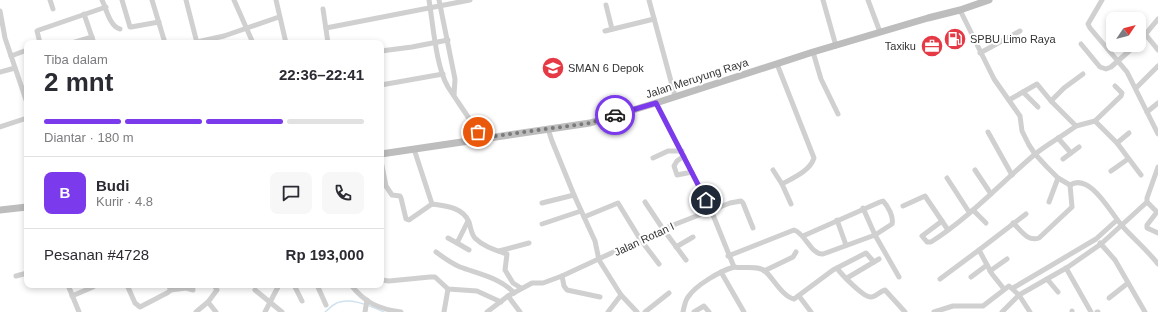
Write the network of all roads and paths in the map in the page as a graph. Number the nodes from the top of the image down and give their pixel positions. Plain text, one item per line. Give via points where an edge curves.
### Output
1 (50, 0) edge
2 (102, 0) edge
3 (122, 0) edge
4 (152, 0) edge
5 (186, 0) edge
6 (234, 0) edge
7 (276, 0) edge
8 (429, 0) edge
9 (470, 0) edge
10 (649, 0) edge
11 (823, 0) edge
12 (868, 0) edge
13 (990, 0) edge
14 (1102, 0) edge
15 (978, 2) edge
16 (439, 3) edge
17 (606, 5) dead end
18 (106, 7) junction
19 (430, 7) junction
20 (53, 9) dead end
21 (323, 9) dead end
22 (960, 10) junction
23 (0, 13) edge
24 (84, 14) junction
25 (279, 18) junction
26 (654, 19) junction
27 (1158, 21) edge
28 (159, 22) junction
29 (247, 28) junction
30 (326, 28) junction
31 (120, 29) dead end
32 (612, 29) junction
33 (605, 31) dead end
34 (1020, 31) dead end
35 (880, 32) junction
36 (1146, 35) joint
37 (92, 36) junction
38 (2, 39) edge
39 (39, 40) edge
40 (81, 40) edge
41 (93, 40) edge
42 (164, 40) edge
43 (196, 40) edge
44 (206, 40) edge
45 (252, 40) edge
46 (285, 40) edge
47 (328, 40) edge
48 (448, 40) junction
49 (436, 42) junction
50 (1081, 44) dead end
51 (836, 46) junction
52 (1158, 50) edge
53 (24, 51) edge
54 (384, 51) edge
55 (813, 52) junction
56 (1128, 52) edge
57 (980, 53) junction
58 (11, 56) junction
59 (1118, 61) junction
60 (777, 64) junction
61 (1158, 66) edge
62 (15, 68) junction
63 (0, 72) edge
64 (443, 74) junction
65 (1084, 74) dead end
66 (384, 84) edge
67 (1115, 86) dead end
68 (1136, 88) junction
69 (1023, 92) junction
70 (24, 94) edge
71 (454, 95) junction
72 (675, 96) junction
73 (1009, 100) junction
74 (1051, 101) junction
75 (656, 103) junction
76 (1158, 103) edge
77 (1038, 107) dead end
78 (1147, 112) junction
79 (838, 114) dead end
80 (24, 119) edge
81 (1095, 121) junction
82 (1076, 126) junction
83 (0, 127) edge
84 (548, 129) junction
85 (988, 132) dead end
86 (1129, 133) dead end
87 (1158, 134) edge
88 (481, 138) junction
89 (1058, 138) junction
90 (1117, 143) junction
91 (1079, 147) dead end
92 (414, 149) junction
93 (1071, 153) junction
94 (384, 154) edge
95 (683, 154) junction
96 (1035, 154) junction
97 (653, 158) dead end
98 (1063, 159) dead end
99 (1128, 159) junction
100 (1158, 167) edge
101 (773, 170) dead end
102 (975, 170) dead end
103 (1111, 171) dead end
104 (692, 172) junction
105 (1012, 175) junction
106 (1141, 175) dead end
107 (947, 178) dead end
108 (1058, 178) junction
109 (782, 184) junction
110 (1070, 185) junction
111 (384, 187) edge
112 (991, 194) junction
113 (574, 195) junction
114 (456, 202) dead end
115 (646, 202) dead end
116 (1049, 202) dead end
117 (1147, 202) junction
118 (542, 203) dead end
119 (432, 204) junction
120 (791, 204) dead end
121 (903, 206) dead end
122 (24, 207) edge
123 (863, 208) junction
124 (0, 210) edge
125 (458, 210) junction
126 (711, 210) junction
127 (581, 211) junction
128 (971, 211) junction
129 (1026, 214) dead end
130 (584, 217) junction
131 (837, 220) junction
132 (1117, 220) junction
133 (468, 221) junction
134 (942, 221) junction
135 (986, 223) dead end
136 (1013, 223) junction
137 (542, 224) dead end
138 (1122, 226) junction
139 (753, 228) dead end
140 (663, 229) junction
141 (948, 230) junction
142 (1158, 233) edge
143 (875, 235) junction
144 (803, 236) junction
145 (693, 237) dead end
146 (448, 238) dead end
147 (640, 239) junction
148 (1096, 239) junction
149 (457, 243) junction
150 (529, 243) dead end
151 (1101, 244) junction
152 (846, 245) junction
153 (676, 247) junction
154 (469, 250) dead end
155 (979, 250) junction
156 (499, 251) junction
157 (436, 252) dead end
158 (796, 252) dead end
159 (728, 256) junction
160 (1007, 259) dead end
161 (599, 260) junction
162 (686, 260) dead end
163 (659, 264) dead end
164 (1158, 264) edge
165 (988, 265) junction
166 (734, 267) junction
167 (837, 268) junction
168 (1066, 268) junction
169 (764, 270) junction
170 (990, 271) junction
171 (721, 272) junction
172 (24, 274) edge
173 (16, 276) dead end
174 (562, 276) junction
175 (899, 277) dead end
176 (971, 277) dead end
177 (846, 278) junction
178 (940, 279) dead end
179 (1048, 279) junction
180 (384, 280) edge
181 (1128, 283) junction
182 (69, 288) edge
183 (91, 288) edge
184 (128, 288) edge
185 (170, 288) edge
186 (216, 288) edge
187 (277, 288) edge
188 (296, 288) edge
189 (318, 288) edge
190 (353, 288) edge
191 (1004, 288) junction
192 (1013, 288) junction
193 (448, 289) junction
194 (193, 290) dead end
195 (255, 290) dead end
196 (517, 290) junction
197 (1058, 292) dead end
198 (669, 293) dead end
199 (621, 295) junction
200 (72, 296) junction
201 (508, 296) junction
202 (799, 296) junction
203 (1019, 296) junction
204 (600, 297) dead end
205 (1109, 298) dead end
206 (302, 301) dead end
207 (208, 302) junction
208 (270, 302) junction
209 (501, 302) junction
210 (326, 305) dead end
211 (366, 308) edge
212 (79, 312) edge
213 (196, 312) edge
214 (216, 312) edge
215 (265, 312) edge
216 (282, 312) edge
217 (401, 312) edge
218 (444, 312) edge
219 (487, 312) edge
220 (520, 312) edge
221 (608, 312) edge
222 (636, 312) edge
223 (645, 312) edge
224 (683, 312) edge
225 (694, 312) edge
226 (710, 312) edge
227 (744, 312) edge
228 (811, 312) edge
229 (905, 312) edge
230 (934, 312) edge
231 (1002, 312) edge
232 (1030, 312) edge
233 (1091, 312) edge
234 (1145, 312) edge

1 - 20 street
2 - 18 street
3 - 28 street via 131,27
4 - 28 street
5 - 43 street
6 - 29 street
7 - 25 street
8 - 19 street
9 - 16 street
10 - 26 street
11 - 51 street
12 - 35 street
13 - 15 main road, Jalan Meruyung Raya
14 - 59 street via 1088,24
15 - 22 main road, Jalan Meruyung Raya
16 - 19 street
16 - 48 street
17 - 32 street
18 - 24 street
18 - 31 street via 113,24
19 - 30 street
19 - 49 street
21 - 30 street
22 - 35 main road, Jalan Meruyung Raya
22 - 57 street
23 - 38 street
24 - 37 street
24 - 39 street via 37,31
25 - 29 street
25 - 46 street
26 - 32 street
26 - 72 street
27 - 36 street
28 - 42 street
29 - 44 street
29 - 45 street
30 - 47 street
32 - 33 street
34 - 57 street
35 - 51 main road, Jalan Meruyung Raya
36 - 52 street
37 - 40 street
37 - 41 street
38 - 58 street
48 - 49 street
48 - 71 street via 455,79
49 - 54 street
49 - 64 street
50 - 59 street via 1104,69 1110,68
51 - 55 main road, Jalan Meruyung Raya
53 - 58 street
55 - 60 main road, Jalan Meruyung Raya
55 - 79 street via 821,79
56 - 59 street
57 - 73 street via 1001,91
58 - 62 street
59 - 68 street
60 - 72 main road, Jalan Meruyung Raya
60 - 109 street via 814,158 812,164 804,171
61 - 68 street
62 - 63 street
62 - 70 street
64 - 66 street
64 - 71 street
65 - 74 street
67 - 81 street via 1122,92 1121,96
68 - 78 street
69 - 73 street
69 - 74 street via 1037,84
69 - 77 street
71 - 88 street
72 - 75 main road, Jalan Meruyung Raya
73 - 96 street via 1020,116 1022,131
74 - 82 street
75 - 84 main road, Jalan Meruyung Raya via 590,123
75 - 95 street
76 - 78 street
78 - 87 street
80 - 83 street
81 - 82 street
81 - 90 street
82 - 89 street
84 - 88 main road, Jalan Meruyung Raya
84 - 113 street
85 - 105 street
86 - 90 street
88 - 92 main road, Jalan Meruyung Raya
89 - 93 street
89 - 96 street
90 - 99 street
91 - 93 street
92 - 94 main road, Jalan Meruyung Raya
92 - 119 street
93 - 98 street
95 - 97 street via 668,151
95 - 104 street
95 - 104 street via 674,166 677,175
96 - 105 street
96 - 108 street
99 - 103 street
99 - 106 street
100 - 117 street
101 - 109 street
102 - 112 street
104 - 126 street
105 - 112 street
107 - 128 street
108 - 110 street
108 - 116 street
109 - 120 street
110 - 132 street via 1078,182 1091,188
110 - 136 street via 1072,207 1039,238 1029,238
111 - 119 street via 392,195 400,196 407,220
112 - 128 street
113 - 118 street
113 - 127 street
114 - 125 street
115 - 140 street
117 - 138 street
117 - 142 street via 1158,212 1147,228
119 - 125 street
121 - 134 street via 925,196
122 - 124 main road
123 - 131 street
123 - 143 street
123 - 143 street via 883,201 886,203 893,219 892,224
125 - 133 street
126 - 139 street, Jalan Rotan I via 730,202 741,201
126 - 140 street, Jalan Rotan I
126 - 159 street
127 - 130 street
127 - 137 street
128 - 135 street
128 - 141 street
129 - 136 street
130 - 147 street via 618,203
130 - 161 street via 595,241
131 - 144 street
131 - 152 street
132 - 138 street
132 - 148 street
133 - 149 street
133 - 156 street via 476,240
134 - 141 street
134 - 141 street via 922,237 930,243
136 - 155 street
138 - 151 street
138 - 164 street
140 - 147 street, Jalan Rotan I
140 - 153 street
143 - 152 street
143 - 175 street
144 - 152 street via 820,254
144 - 159 street via 794,230
145 - 153 street
146 - 149 street
147 - 161 street, Jalan Rotan I
147 - 163 street
148 - 151 street
148 - 192 street
149 - 154 street
150 - 156 street
151 - 168 street
151 - 181 street via 1115,260
153 - 162 street
155 - 165 street
155 - 178 street
156 - 196 street via 507,254 505,270
157 - 196 street via 446,260
158 - 169 street via 793,257
159 - 166 street
160 - 170 street
161 - 174 street, Jalan Rotan I
161 - 199 street
165 - 170 street
165 - 176 street
166 - 169 street
166 - 171 street
167 - 177 street
167 - 177 street via 866,253 877,261
167 - 202 street
168 - 179 street
168 - 233 street
169 - 202 street via 792,299
170 - 191 street
171 - 224 street via 691,293
171 - 227 street
172 - 173 street
174 - 196 street, Jalan Rotan I via 543,283 532,283
174 - 204 street via 567,290
177 - 229 street via 868,297 885,290
179 - 197 street
179 - 203 street
180 - 193 street via 430,277
181 - 205 street
181 - 234 street
182 - 200 street
183 - 200 street
184 - 185 street via 135,303 140,306 167,293
185 - 194 street
186 - 207 street via 217,290
187 - 208 street
188 - 206 street
189 - 210 street
190 - 211 street
191 - 192 street
191 - 230 street via 983,306 953,306
192 - 203 street
193 - 209 street via 477,291
193 - 218 street
195 - 208 street
196 - 201 street, Jalan Rotan I
198 - 223 street
199 - 221 street
199 - 222 street
200 - 212 street
201 - 209 street, Jalan Rotan I
201 - 220 street
202 - 228 street
203 - 231 street
203 - 232 street
207 - 213 street
207 - 214 street
208 - 215 street
208 - 216 street
209 - 219 street, Jalan Rotan I
211 - 217 street
225 - 226 street via 704,306

